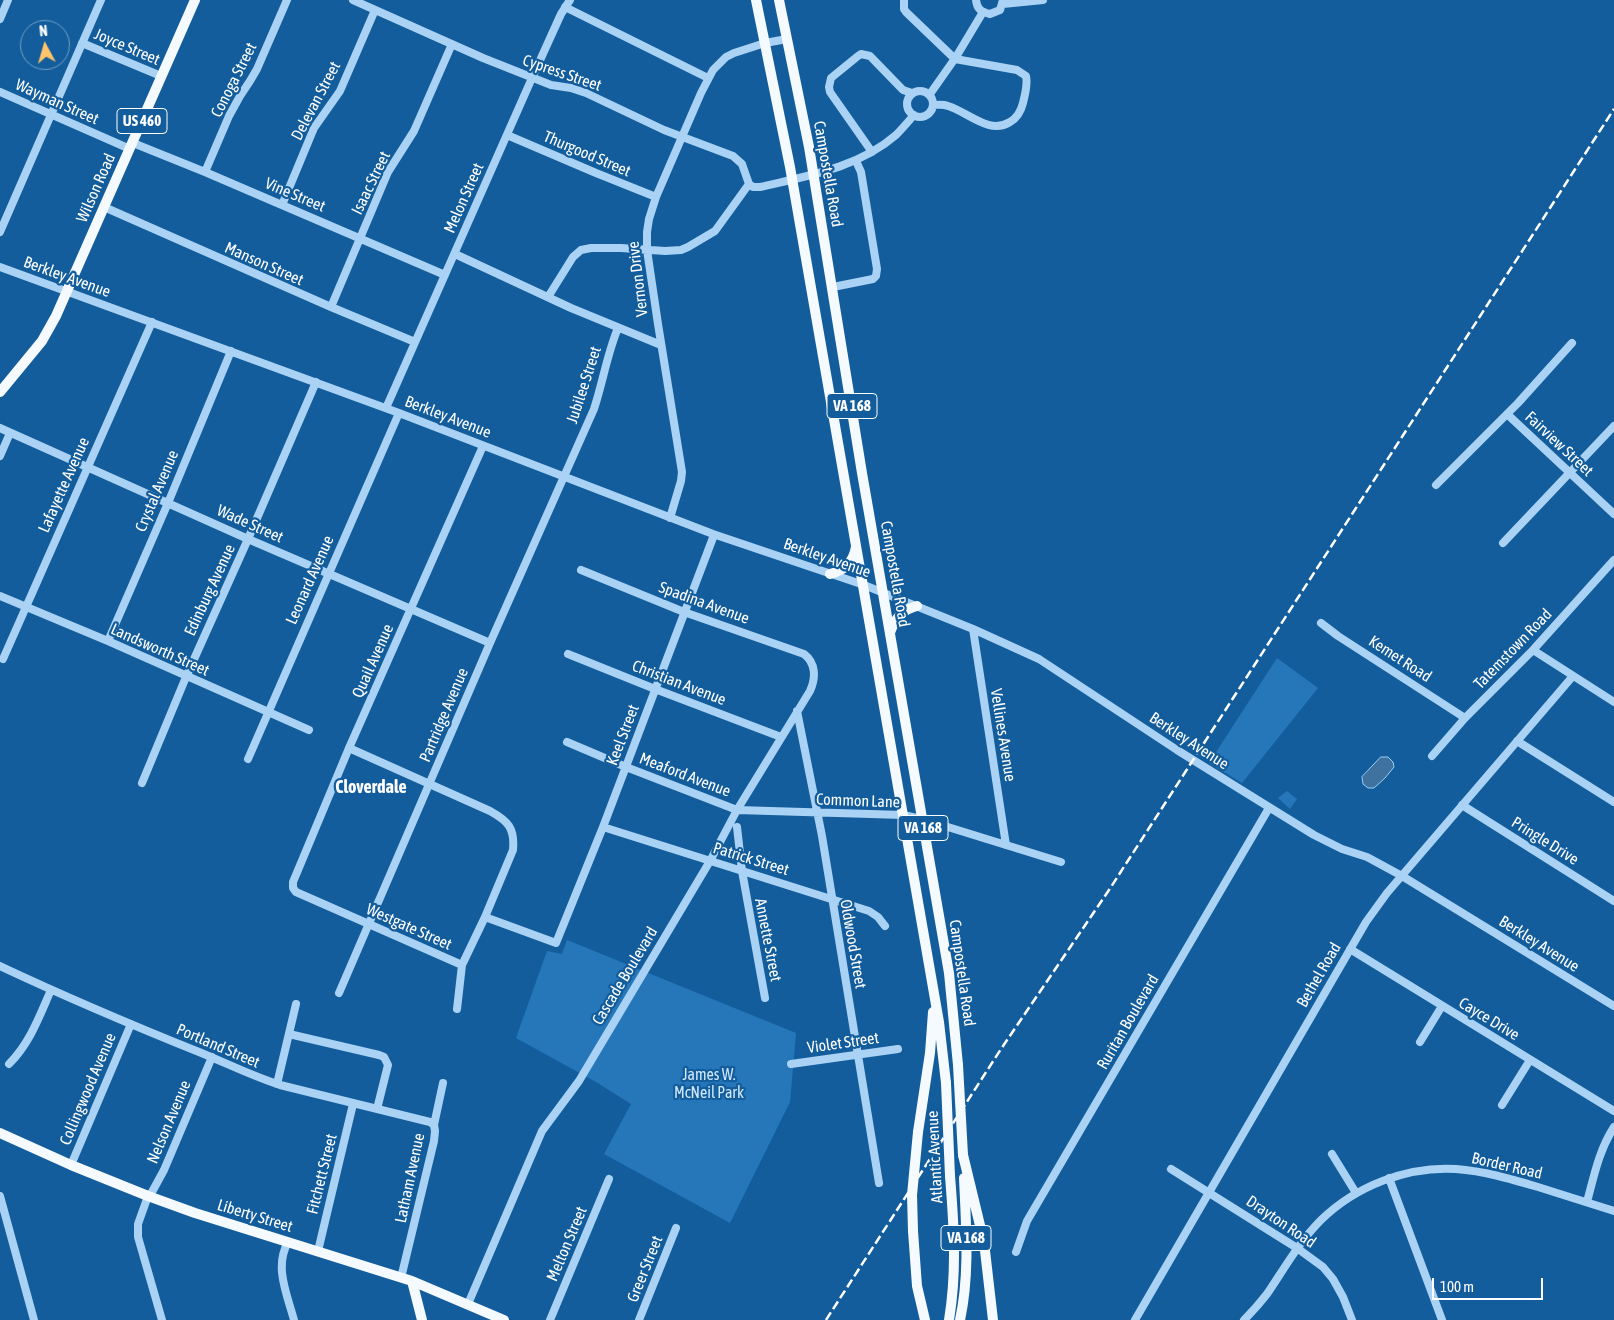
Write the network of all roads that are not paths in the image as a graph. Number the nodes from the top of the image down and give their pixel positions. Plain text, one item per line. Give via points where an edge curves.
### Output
1 (8, 0) edge
2 (101, 0) edge
3 (195, 0) edge
4 (287, 0) edge
5 (353, 0) edge
6 (756, 0) edge
7 (779, 0) edge
8 (904, 0) edge
9 (976, 0) edge
10 (1043, 0) edge
11 (1003, 2) edge
12 (568, 4) edge
13 (2, 9) edge
14 (375, 10) junction
15 (983, 12) junction
16 (0, 19) edge
17 (787, 39) junction
18 (82, 43) junction
19 (765, 43) junction
20 (452, 44) junction
21 (955, 59) junction
22 (162, 76) junction
23 (532, 78) junction
24 (708, 78) junction
25 (0, 92) edge
26 (912, 93) junction
27 (930, 94) junction
28 (933, 106) junction
29 (51, 114) junction
30 (914, 115) junction
31 (508, 134) junction
32 (682, 137) junction
33 (131, 146) junction
34 (872, 152) junction
35 (856, 161) junction
36 (205, 172) junction
37 (814, 175) junction
38 (792, 180) junction
39 (749, 184) junction
40 (656, 197) junction
41 (282, 205) junction
42 (104, 207) junction
43 (0, 232) edge
44 (360, 238) junction
45 (647, 250) junction
46 (455, 254) junction
47 (0, 268) edge
48 (445, 275) junction
49 (833, 287) junction
50 (67, 292) junction
51 (548, 297) junction
52 (331, 308) junction
53 (152, 322) junction
54 (618, 328) junction
55 (415, 342) junction
56 (1572, 343) dead end
57 (661, 345) junction
58 (230, 351) junction
59 (316, 382) junction
60 (0, 392) edge
61 (386, 408) junction
62 (399, 413) junction
63 (1507, 414) junction
64 (1614, 426) edge
65 (0, 428) edge
66 (10, 433) junction
67 (483, 446) junction
68 (0, 456) edge
69 (87, 467) junction
70 (1570, 473) junction
71 (564, 477) junction
72 (1436, 485) dead end
73 (168, 503) junction
74 (1614, 514) edge
75 (670, 518) junction
76 (714, 535) junction
77 (248, 539) junction
78 (1503, 543) dead end
79 (857, 544) junction
80 (1614, 560) edge
81 (581, 570) dead end
82 (328, 574) junction
83 (830, 574) junction
84 (864, 585) junction
85 (883, 592) junction
86 (0, 596) edge
87 (917, 606) junction
88 (26, 607) junction
89 (411, 609) junction
90 (684, 612) junction
91 (1321, 623) dead end
92 (973, 629) junction
93 (890, 634) junction
94 (108, 641) junction
95 (490, 644) junction
96 (1533, 650) junction
97 (568, 654) dead end
98 (3, 659) dead end
99 (813, 667) joint
100 (1573, 676) junction
101 (186, 677) junction
102 (655, 689) junction
103 (1614, 702) edge
104 (797, 711) junction
105 (268, 712) junction
106 (1465, 718) junction
107 (309, 730) dead end
108 (781, 737) junction
109 (1517, 740) junction
110 (567, 742) dead end
111 (349, 748) junction
112 (1432, 756) dead end
113 (248, 759) dead end
114 (626, 767) junction
115 (429, 782) junction
116 (142, 783) dead end
117 (1614, 802) edge
118 (1462, 805) junction
119 (1269, 808) junction
120 (737, 810) junction
121 (816, 813) junction
122 (903, 815) junction
123 (922, 819) junction
124 (737, 827) dead end
125 (603, 828) junction
126 (1006, 845) junction
127 (710, 860) junction
128 (1061, 862) dead end
129 (742, 871) junction
130 (1402, 876) junction
131 (293, 888) joint
132 (831, 898) junction
133 (1614, 901) edge
134 (485, 917) junction
135 (368, 924) junction
136 (885, 926) dead end
137 (1350, 949) junction
138 (462, 965) junction
139 (0, 966) edge
140 (51, 990) junction
141 (338, 993) dead end
142 (934, 993) junction
143 (765, 998) dead end
144 (296, 1004) dead end
145 (1442, 1006) junction
146 (1614, 1006) edge
147 (457, 1009) dead end
148 (131, 1024) junction
149 (289, 1034) junction
150 (1420, 1042) dead end
151 (898, 1048) dead end
152 (858, 1054) junction
153 (212, 1057) junction
154 (1530, 1060) junction
155 (9, 1064) dead end
156 (791, 1064) dead end
157 (443, 1083) dead end
158 (277, 1084) junction
159 (353, 1104) junction
160 (1502, 1105) dead end
161 (377, 1109) junction
162 (1614, 1111) edge
163 (434, 1125) junction
164 (1614, 1127) edge
165 (0, 1133) edge
166 (1332, 1154) dead end
167 (963, 1155) junction
168 (71, 1165) junction
169 (1171, 1168) dead end
170 (1389, 1178) junction
171 (609, 1180) dead end
172 (879, 1183) dead end
173 (1209, 1192) junction
174 (1356, 1193) junction
175 (0, 1196) edge
176 (148, 1196) junction
177 (1587, 1202) junction
178 (1614, 1211) edge
179 (676, 1228) dead end
180 (288, 1242) junction
181 (1297, 1248) junction
182 (318, 1251) junction
183 (1016, 1252) dead end
184 (401, 1278) junction
185 (412, 1281) junction
186 (468, 1304) junction
187 (34, 1320) edge
188 (162, 1320) edge
189 (294, 1320) edge
190 (422, 1320) edge
191 (504, 1320) edge
192 (550, 1320) edge
193 (639, 1320) edge
194 (925, 1320) edge
195 (949, 1320) edge
196 (960, 1320) edge
197 (993, 1320) edge
198 (1135, 1320) edge
199 (1244, 1320) edge
200 (1352, 1320) edge
201 (1442, 1320) edge

1 - 13 street
2 - 18 street
3 - 22 main road, Wilson Road / US 460
4 - 36 street, Conoga Street via 257,69 233,109
5 - 14 street, Cypress Street
6 - 19 main road, Campostella Road / VA 168
7 - 17 main road, Campostella Road / VA 168
8 - 21 street via 906,12
9 - 15 street
10 - 11 street
11 - 15 street via 995,13
12 - 23 street, Melon Street
12 - 24 street
13 - 16 street
14 - 20 street, Cypress Street
14 - 41 street, Delevan Street via 340,91 314,128
15 - 21 street
17 - 19 street, Vernon Drive
17 - 37 main road, Campostella Road / VA 168
18 - 22 street, Joyce Street
18 - 29 street
19 - 24 street, Vernon Drive via 726,57
19 - 38 main road, Campostella Road / VA 168
20 - 23 street, Cypress Street
20 - 44 street, Isaac Street via 414,131 388,172
21 - 27 street
21 - 28 street via 1022,72 1027,82 1021,110 1012,121 998,127 950,106
22 - 33 main road, Wilson Road / US 460
23 - 31 street, Melon Street
23 - 32 street, Cypress Street via 586,93
24 - 32 street, Vernon Drive
25 - 29 street, Wayman Street
26 - 27 street via 919,90
26 - 30 street via 907,104
26 - 34 street via 904,90 866,54 858,56 831,78 830,92
27 - 28 street
28 - 30 street via 926,115
29 - 33 street, Wayman Street
29 - 43 street
30 - 34 street via 898,134
31 - 40 street, Thurgood Street
31 - 46 street, Melon Street
32 - 39 street, Cypress Street via 733,156 742,164
32 - 40 street, Vernon Drive
33 - 36 street, Vine Street
33 - 42 main road, Wilson Road / US 460
34 - 35 street
35 - 37 street
35 - 49 street via 861,172 876,276
36 - 41 street, Vine Street
37 - 38 street
37 - 49 main road, Campostella Road / VA 168
38 - 39 street via 756,188
38 - 79 main road, Campostella Road / VA 168
39 - 45 street via 715,231 681,250
40 - 45 street, Vernon Drive via 649,219
41 - 44 street, Vine Street
42 - 50 main road, Wilson Road / US 460
42 - 52 street, Manson Street
44 - 48 street, Vine Street
44 - 52 street, Isaac Street
45 - 51 street via 581,250
45 - 57 street, Vernon Drive
46 - 48 street, Melon Street
46 - 51 street
47 - 50 street, Berkley Avenue
48 - 55 street, Melon Street
49 - 85 main road, Campostella Road / VA 168
50 - 53 street, Berkley Avenue
50 - 60 main road, Wilson Road / US 460 via 42,341
51 - 54 street
52 - 55 street, Manson Street
53 - 58 street, Berkley Avenue
53 - 69 street, Lafayette Avenue
54 - 57 street
54 - 71 street, Jubilee Street via 594,409
55 - 61 street, Melon Street
56 - 63 street
57 - 75 street, Vernon Drive via 682,472
58 - 59 street, Berkley Avenue
58 - 73 street, Crystal Avenue
59 - 61 street, Berkley Avenue
59 - 77 street, Edinburg Avenue
61 - 62 street, Berkley Avenue
62 - 67 street, Berkley Avenue
62 - 82 street, Leonard Avenue
63 - 70 street, Fairview Street
63 - 72 street
64 - 70 street
65 - 66 street, Wade Street
66 - 68 street
66 - 69 street, Wade Street
67 - 71 street, Berkley Avenue
67 - 89 street, Quail Avenue
69 - 73 street, Wade Street
69 - 88 street, Lafayette Avenue
70 - 74 street, Fairview Street
70 - 78 street
71 - 75 street, Berkley Avenue
71 - 95 street, Partridge Avenue
73 - 77 street, Wade Street
73 - 94 street, Crystal Avenue
75 - 76 street, Berkley Avenue
76 - 83 street, Berkley Avenue
76 - 90 street, Keel Street
77 - 82 street, Wade Street
77 - 101 street, Edinburg Avenue
79 - 83 main road via 848,565
79 - 84 main road, Campostella Road / VA 168
80 - 96 street, Tatemstown Road
81 - 90 street, Spadina Avenue
82 - 89 street, Wade Street
82 - 105 street, Leonard Avenue
83 - 84 street, Berkley Avenue
84 - 85 street, Berkley Avenue
84 - 122 main road, Campostella Road / VA 168
85 - 87 street, Berkley Avenue
85 - 93 main road, Campostella Road / VA 168
86 - 88 street, Landsworth Street
87 - 92 street, Berkley Avenue
87 - 93 main road via 900,614
88 - 94 street, Landsworth Street
88 - 98 street, Lafayette Avenue
89 - 95 street, Wade Street
89 - 111 street, Quail Avenue
90 - 99 street, Spadina Avenue via 794,650 808,657
90 - 102 street, Keel Street
91 - 106 street, Kemet Road
92 - 119 street, Berkley Avenue via 1039,659
92 - 126 street, Vellines Avenue
93 - 123 main road, Campostella Road / VA 168
94 - 101 street, Landsworth Street
95 - 115 street, Partridge Avenue
96 - 100 street
96 - 106 street, Tatemstown Road
97 - 102 street, Christian Avenue
99 - 104 street, Cascade Boulevard via 813,684
100 - 103 street
100 - 109 street, Bethel Road
101 - 105 street, Landsworth Street
101 - 116 street, Edinburg Avenue
102 - 108 street, Christian Avenue
102 - 114 street, Keel Street
104 - 108 street, Cascade Boulevard
104 - 121 street, Oldwood Street
105 - 107 street, Landsworth Street
105 - 113 street, Leonard Avenue
106 - 112 street, Tatemstown Road
108 - 120 street, Cascade Boulevard
109 - 117 street
109 - 118 street, Bethel Road
110 - 114 street, Meaford Avenue
111 - 115 street
111 - 131 street, Quail Avenue via 294,878
114 - 120 street, Meaford Avenue
114 - 125 street, Keel Street
115 - 134 street, Westgate Street via 500,816 511,828 513,850
115 - 135 street, Partridge Avenue
118 - 130 street, Bethel Road
118 - 133 street, Pringle Drive
119 - 130 street, Berkley Avenue via 1334,846 1368,857
119 - 183 street, Ruritan Boulevard via 1027,1221
120 - 121 street, Common Lane
120 - 127 street, Cascade Boulevard
121 - 122 street, Common Lane
121 - 132 street, Oldwood Street
122 - 123 street, Common Lane
122 - 142 main road, Campostella Road / VA 168
123 - 126 street, Common Lane
123 - 167 main road, Campostella Road / VA 168, bridge via 949,973
124 - 129 street, Annette Street
125 - 127 street, Patrick Street
125 - 134 street, Keel Street via 556,943
126 - 128 street, Common Lane
127 - 129 street, Patrick Street
127 - 186 street, Cascade Boulevard via 579,1081 542,1130
129 - 132 street, Patrick Street
129 - 143 street, Annette Street
130 - 137 street, Bethel Road via 1376,907
130 - 146 street, Berkley Avenue
131 - 135 street, Westgate Street
132 - 136 street, Patrick Street via 874,914
132 - 152 street, Oldwood Street
134 - 138 street, Westgate Street
135 - 138 street, Westgate Street
135 - 141 street, Partridge Avenue
137 - 145 street, Cayce Drive
137 - 173 street, Bethel Road
138 - 147 street
139 - 140 street, Portland Street
140 - 148 street, Portland Street
140 - 155 street via 27,1042
142 - 194 main road, bridge via 930,1053 912,1188 917,1286
142 - 195 main road, Atlantic Avenue / VA 168, bridge via 946,1083 954,1225 955,1263
144 - 149 street
145 - 150 street
145 - 154 street, Cayce Drive
148 - 153 street, Portland Street
148 - 168 street, Collingwood Avenue
149 - 158 street
149 - 161 street via 384,1057 388,1065
151 - 152 street, Violet Street
152 - 156 street, Violet Street
152 - 172 street, Oldwood Street
153 - 158 street, Portland Street
153 - 176 street, Nelson Avenue via 164,1170
154 - 160 street
154 - 162 street, Cayce Drive
157 - 163 street, Latham Avenue
158 - 159 street, Portland Street
159 - 161 street, Portland Street
159 - 182 street, Fitchett Street
161 - 163 street, Portland Street
163 - 184 street, Latham Avenue via 434,1141
164 - 177 street via 1603,1147
165 - 168 main road, Liberty Street
166 - 174 street
167 - 196 main road, Atlantic Avenue / VA 168 via 967,1258
167 - 197 main road via 984,1242
168 - 176 main road, Liberty Street
169 - 173 street, Drayton Road
170 - 174 street, Border Road
170 - 177 street, Border Road via 1428,1170 1468,1170
170 - 201 street
171 - 192 street, Melton Street
173 - 181 street, Drayton Road
173 - 198 street, Bethel Road
174 - 181 street, Border Road via 1322,1219
175 - 187 street
176 - 180 main road, Liberty Street
176 - 188 street, Nelson Avenue via 138,1224 138,1237
177 - 178 street, Border Road
179 - 193 street, Greer Street
180 - 182 main road, Liberty Street
180 - 189 street via 281,1265
181 - 199 street, Border Road via 1267,1294
181 - 200 street, Drayton Road via 1323,1267 1333,1279
182 - 184 main road, Liberty Street
184 - 185 main road, Liberty Street
185 - 186 main road, Liberty Street
185 - 190 main road
186 - 191 main road, Liberty Street

